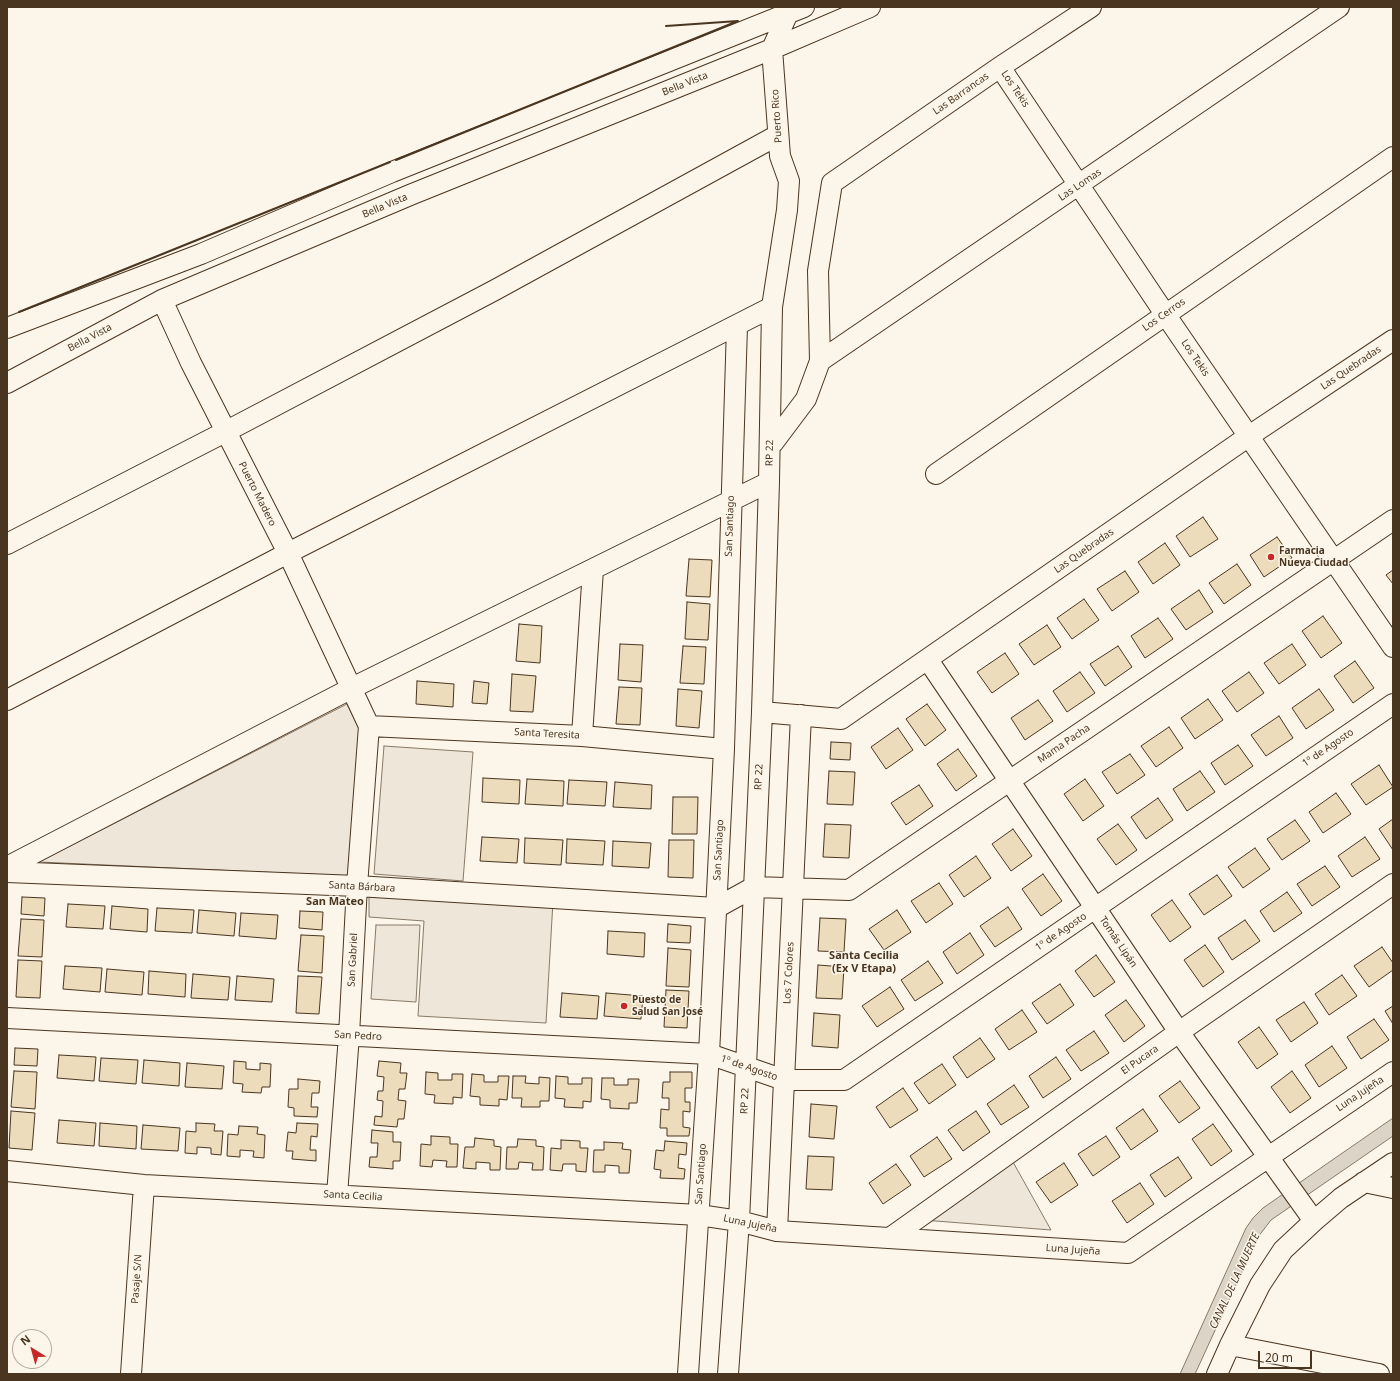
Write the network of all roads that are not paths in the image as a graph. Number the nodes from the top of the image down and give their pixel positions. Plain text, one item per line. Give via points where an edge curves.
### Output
1 (870, 7) edge
2 (1091, 7) edge
3 (1339, 7) edge
4 (793, 9) edge
5 (772, 49) junction
6 (1000, 67) junction
7 (778, 135) junction
8 (1393, 157) edge
9 (789, 181) joint
10 (1080, 185) junction
11 (162, 300) junction
12 (772, 307) junction
13 (1165, 314) junction
14 (737, 326) junction
15 (7, 328) edge
16 (1393, 340) edge
17 (820, 361) junction
18 (7, 383) edge
19 (225, 432) junction
20 (1249, 436) junction
21 (773, 443) dead end
22 (936, 474) dead end
23 (770, 482) junction
24 (731, 501) junction
25 (1393, 520) edge
26 (7, 544) edge
27 (288, 553) junction
28 (1333, 561) junction
29 (593, 569) junction
30 (1393, 647) edge
31 (928, 660) junction
32 (352, 688) junction
33 (7, 700) edge
34 (1393, 704) edge
35 (762, 712) junction
36 (801, 715) junction
37 (369, 726) junction
38 (582, 736) junction
39 (724, 749) junction
40 (1010, 781) junction
41 (7, 867) edge
42 (7, 872) edge
43 (1393, 884) edge
44 (357, 886) junction
45 (754, 887) junction
46 (794, 888) junction
47 (716, 908) junction
48 (1095, 908) junction
49 (7, 1018) edge
50 (1179, 1032) junction
51 (349, 1035) junction
52 (709, 1054) junction
53 (746, 1067) junction
54 (1393, 1072) edge
55 (784, 1080) junction
56 (1268, 1157) junction
57 (1393, 1163) edge
58 (7, 1171) edge
59 (1364, 1182) junction
60 (144, 1185) junction
61 (1393, 1188) edge
62 (337, 1195) junction
63 (1308, 1214) junction
64 (699, 1215) junction
65 (739, 1221) junction
66 (777, 1231) junction
67 (890, 1238) junction
68 (1230, 1344) junction
69 (131, 1374) edge
70 (688, 1374) edge
71 (728, 1374) edge
72 (1217, 1374) edge
73 (1379, 1374) edge

1 - 5 street, Bella Vista
2 - 6 street, Las Barrancas
3 - 10 street, Las Lomas
4 - 5 street
4 - 15 street via 392,172 201,254
5 - 7 street, Puerto Rico
5 - 11 street, Bella Vista via 402,198
6 - 10 street, Los Tekis
6 - 17 street, Las Barrancas via 832,183 818,271
7 - 9 street, Puerto Rico via 780,156
7 - 19 street via 495,290
8 - 13 street, Los Cerros
9 - 12 street, RP 22
10 - 13 street, Los Tekis
10 - 17 street, Las Lomas
11 - 18 street, Bella Vista
11 - 19 street, Puerto Madero
12 - 14 street
12 - 23 street, RP 22
13 - 20 street, Los Tekis
13 - 22 street, Los Cerros
14 - 24 street, San Santiago
14 - 27 street
16 - 20 street, Las Quebradas
17 - 21 street via 806,399
19 - 26 street
19 - 27 street, Puerto Madero
20 - 28 street, Los Tekis
20 - 31 street, Las Quebradas
23 - 24 street
23 - 35 street, RP 22
24 - 29 street
24 - 39 street, San Santiago
25 - 28 street, Mama Pacha
27 - 32 street, Puerto Madero
27 - 33 street
28 - 30 street, Los Tekis
28 - 40 street, Mama Pacha
29 - 32 street
29 - 38 street
31 - 36 street, Las Quebradas via 841,719
31 - 40 street, Tomás Lipán
32 - 37 street, Puerto Madero
32 - 41 street
34 - 48 street, 1º de Agosto
35 - 36 street, Las Quebradas
35 - 45 street, RP 22
36 - 46 street, Los 7 Colores
37 - 38 street, Santa Teresita
37 - 44 street, San Gabriel
38 - 39 street, Santa Teresita
39 - 47 street, San Santiago
40 - 46 street, Mama Pacha via 849,890
40 - 48 street, Tomás Lipán
42 - 44 street, Santa Bárbara
43 - 50 street, El Pucara
44 - 47 street, Santa Bárbara
44 - 51 street, San Gabriel
45 - 46 street, Mama Pacha
45 - 47 street
45 - 53 street, RP 22
46 - 55 street, Los 7 Colores
47 - 52 street, San Santiago
48 - 50 street, Tomás Lipán
48 - 55 street, 1º de Agosto via 844,1080
49 - 51 street, San Pedro
50 - 56 street, Tomás Lipán
50 - 67 street, El Pucara
51 - 52 street, San Pedro
51 - 62 street, San Gabriel
52 - 53 street, 1º de Agosto
52 - 64 street, San Santiago
53 - 55 street, 1º de Agosto
53 - 65 street, RP 22
54 - 56 street, Luna Jujeña
55 - 66 street, Los 7 Colores
56 - 63 street, Tomás Lipán
56 - 67 street, Luna Jujeña via 1128,1253
57 - 59 street
58 - 60 street, Santa Cecilia
59 - 61 street
59 - 63 street via 1341,1198
60 - 62 street, Santa Cecilia
60 - 69 street, Pasaje S/N
62 - 64 street, Santa Cecilia
63 - 68 street via 1260,1285
64 - 65 street, Luna Jujeña
64 - 70 street, San Santiago
65 - 66 street, Luna Jujeña
65 - 71 street, RP 22
66 - 67 street, Luna Jujeña
68 - 72 street
68 - 73 street

